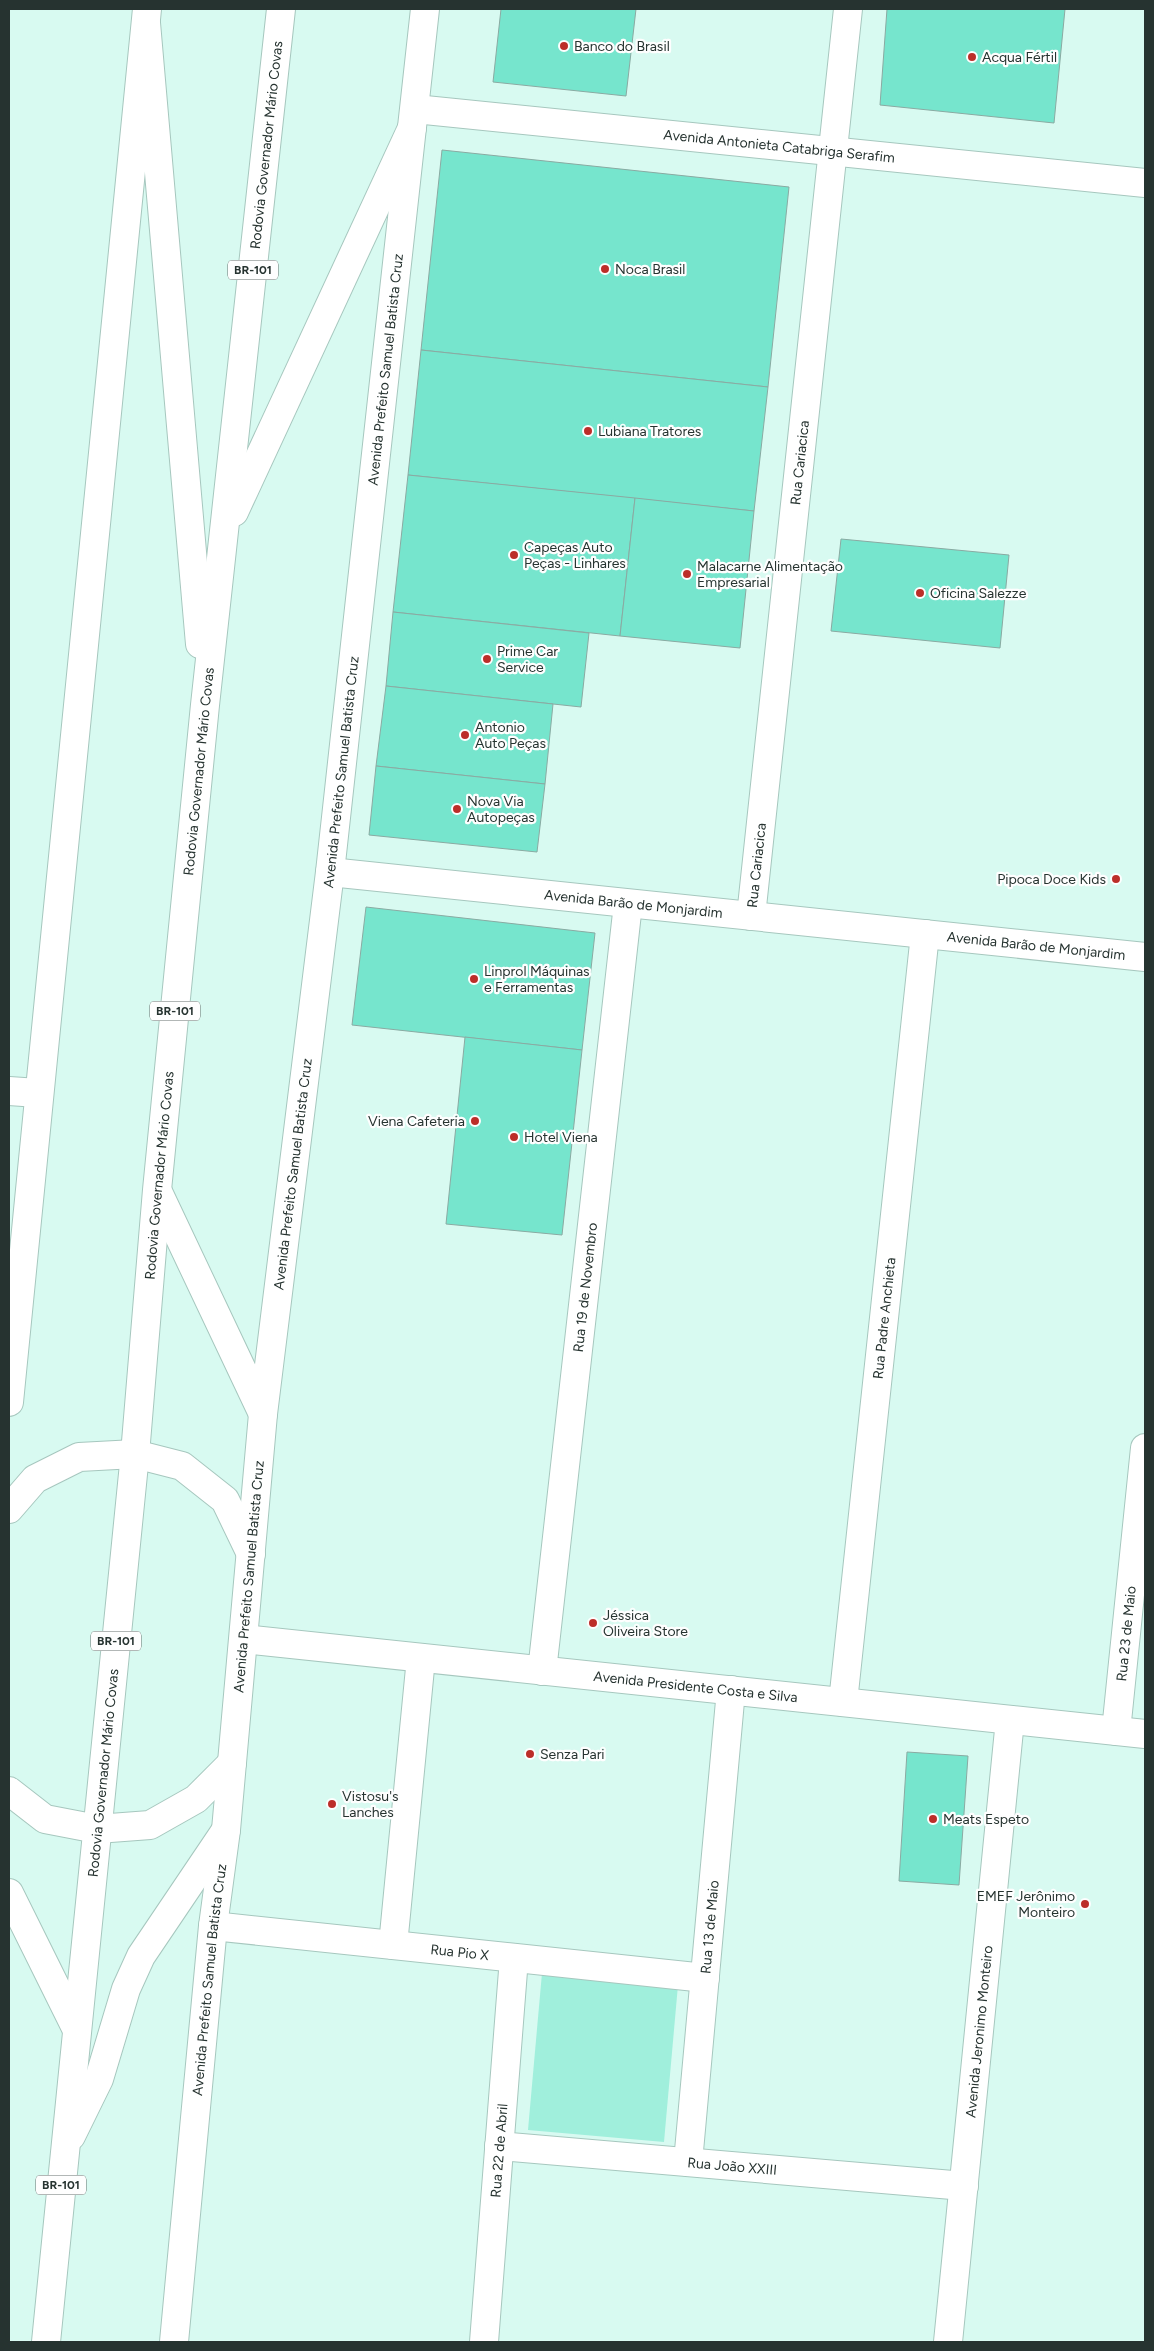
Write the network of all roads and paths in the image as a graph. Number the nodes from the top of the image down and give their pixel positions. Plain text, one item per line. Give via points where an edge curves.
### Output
1 (281, 9) edge
2 (425, 9) edge
3 (848, 9) edge
4 (146, 16) edge
5 (413, 119) junction
6 (833, 151) junction
7 (1145, 183) edge
8 (225, 532) junction
9 (205, 704) junction
10 (330, 872) junction
11 (628, 904) junction
12 (751, 916) junction
13 (925, 934) junction
14 (1145, 957) edge
15 (9, 1091) edge
16 (38, 1093) junction
17 (157, 1190) junction
18 (9, 1402) edge
19 (264, 1414) junction
20 (1145, 1448) edge
21 (135, 1454) junction
22 (9, 1509) edge
23 (251, 1554) junction
24 (244, 1639) junction
25 (421, 1658) junction
26 (542, 1670) junction
27 (731, 1690) junction
28 (843, 1702) junction
29 (1010, 1720) junction
30 (1116, 1731) junction
31 (1145, 1734) edge
32 (232, 1763) junction
33 (9, 1792) edge
34 (97, 1829) junction
35 (226, 1830) junction
36 (9, 1893) edge
37 (213, 1926) junction
38 (393, 1945) junction
39 (514, 1958) junction
40 (704, 1978) junction
41 (76, 2028) junction
42 (499, 2146) junction
43 (64, 2151) junction
44 (688, 2162) junction
45 (964, 2186) junction
46 (46, 2342) edge
47 (174, 2342) edge
48 (484, 2342) edge
49 (948, 2342) edge

1 - 8 main road, Rodovia Governador Mário Covas / BR-101
2 - 5 main road, Avenida Prefeito Samuel Batista Cruz
3 - 6 main road, Rua Cariacica
4 - 9 main road
4 - 16 main road
5 - 6 main road, Avenida Antonieta Catabriga Serafim
5 - 8 main road
5 - 10 main road, Avenida Prefeito Samuel Batista Cruz
6 - 7 main road, Avenida Antonieta Catabriga Serafim
6 - 12 main road, Rua Cariacica
8 - 9 main road, Rodovia Governador Mário Covas / BR-101
9 - 17 main road, Rodovia Governador Mário Covas / BR-101
10 - 11 main road, Avenida Barão de Monjardim
10 - 19 main road, Avenida Prefeito Samuel Batista Cruz
11 - 12 main road, Avenida Barão de Monjardim
11 - 26 main road, Rua 19 de Novembro
12 - 13 main road, Avenida Barão de Monjardim
13 - 14 main road, Avenida Barão de Monjardim
13 - 28 main road, Rua Padre Anchieta
15 - 16 main road
16 - 18 main road
17 - 19 main road
17 - 21 main road, Rodovia Governador Mário Covas / BR-101
19 - 23 main road, Avenida Prefeito Samuel Batista Cruz
20 - 30 main road, Rua 23 de Maio
21 - 22 main road via 79,1457 35,1479
21 - 23 main road via 182,1466 225,1500
21 - 34 main road, Rodovia Governador Mário Covas / BR-101
23 - 24 main road, Avenida Prefeito Samuel Batista Cruz
24 - 25 main road, Avenida Presidente Costa e Silva
24 - 32 main road, Avenida Prefeito Samuel Batista Cruz
25 - 26 main road, Avenida Presidente Costa e Silva
25 - 38 main road
26 - 27 main road, Avenida Presidente Costa e Silva
27 - 28 main road, Avenida Presidente Costa e Silva
27 - 40 main road, Rua 13 de Maio
28 - 29 main road, Avenida Presidente Costa e Silva
29 - 30 main road, Avenida Presidente Costa e Silva
29 - 45 main road, Avenida Jeronimo Monteiro
30 - 31 main road, Avenida Presidente Costa e Silva
32 - 34 main road via 196,1798 150,1825
32 - 35 main road, Avenida Prefeito Samuel Batista Cruz
33 - 34 main road via 45,1819
34 - 41 main road, Rodovia Governador Mário Covas / BR-101
35 - 37 main road, Avenida Prefeito Samuel Batista Cruz
35 - 43 main road via 141,1956 126,1989 99,2079
36 - 41 main road
37 - 38 main road, Rua Pio X
37 - 47 main road, Avenida Prefeito Samuel Batista Cruz
38 - 39 main road, Rua Pio X
39 - 40 main road, Rua Pio X
39 - 42 main road, Rua 22 de Abril
40 - 44 main road, Rua 13 de Maio
41 - 43 main road, Rodovia Governador Mário Covas / BR-101
42 - 44 main road, Rua João XXIII
42 - 48 main road, Rua 22 de Abril
43 - 46 main road, Rodovia Governador Mário Covas / BR-101
44 - 45 main road, Rua João XXIII
45 - 49 main road, Avenida Jeronimo Monteiro

